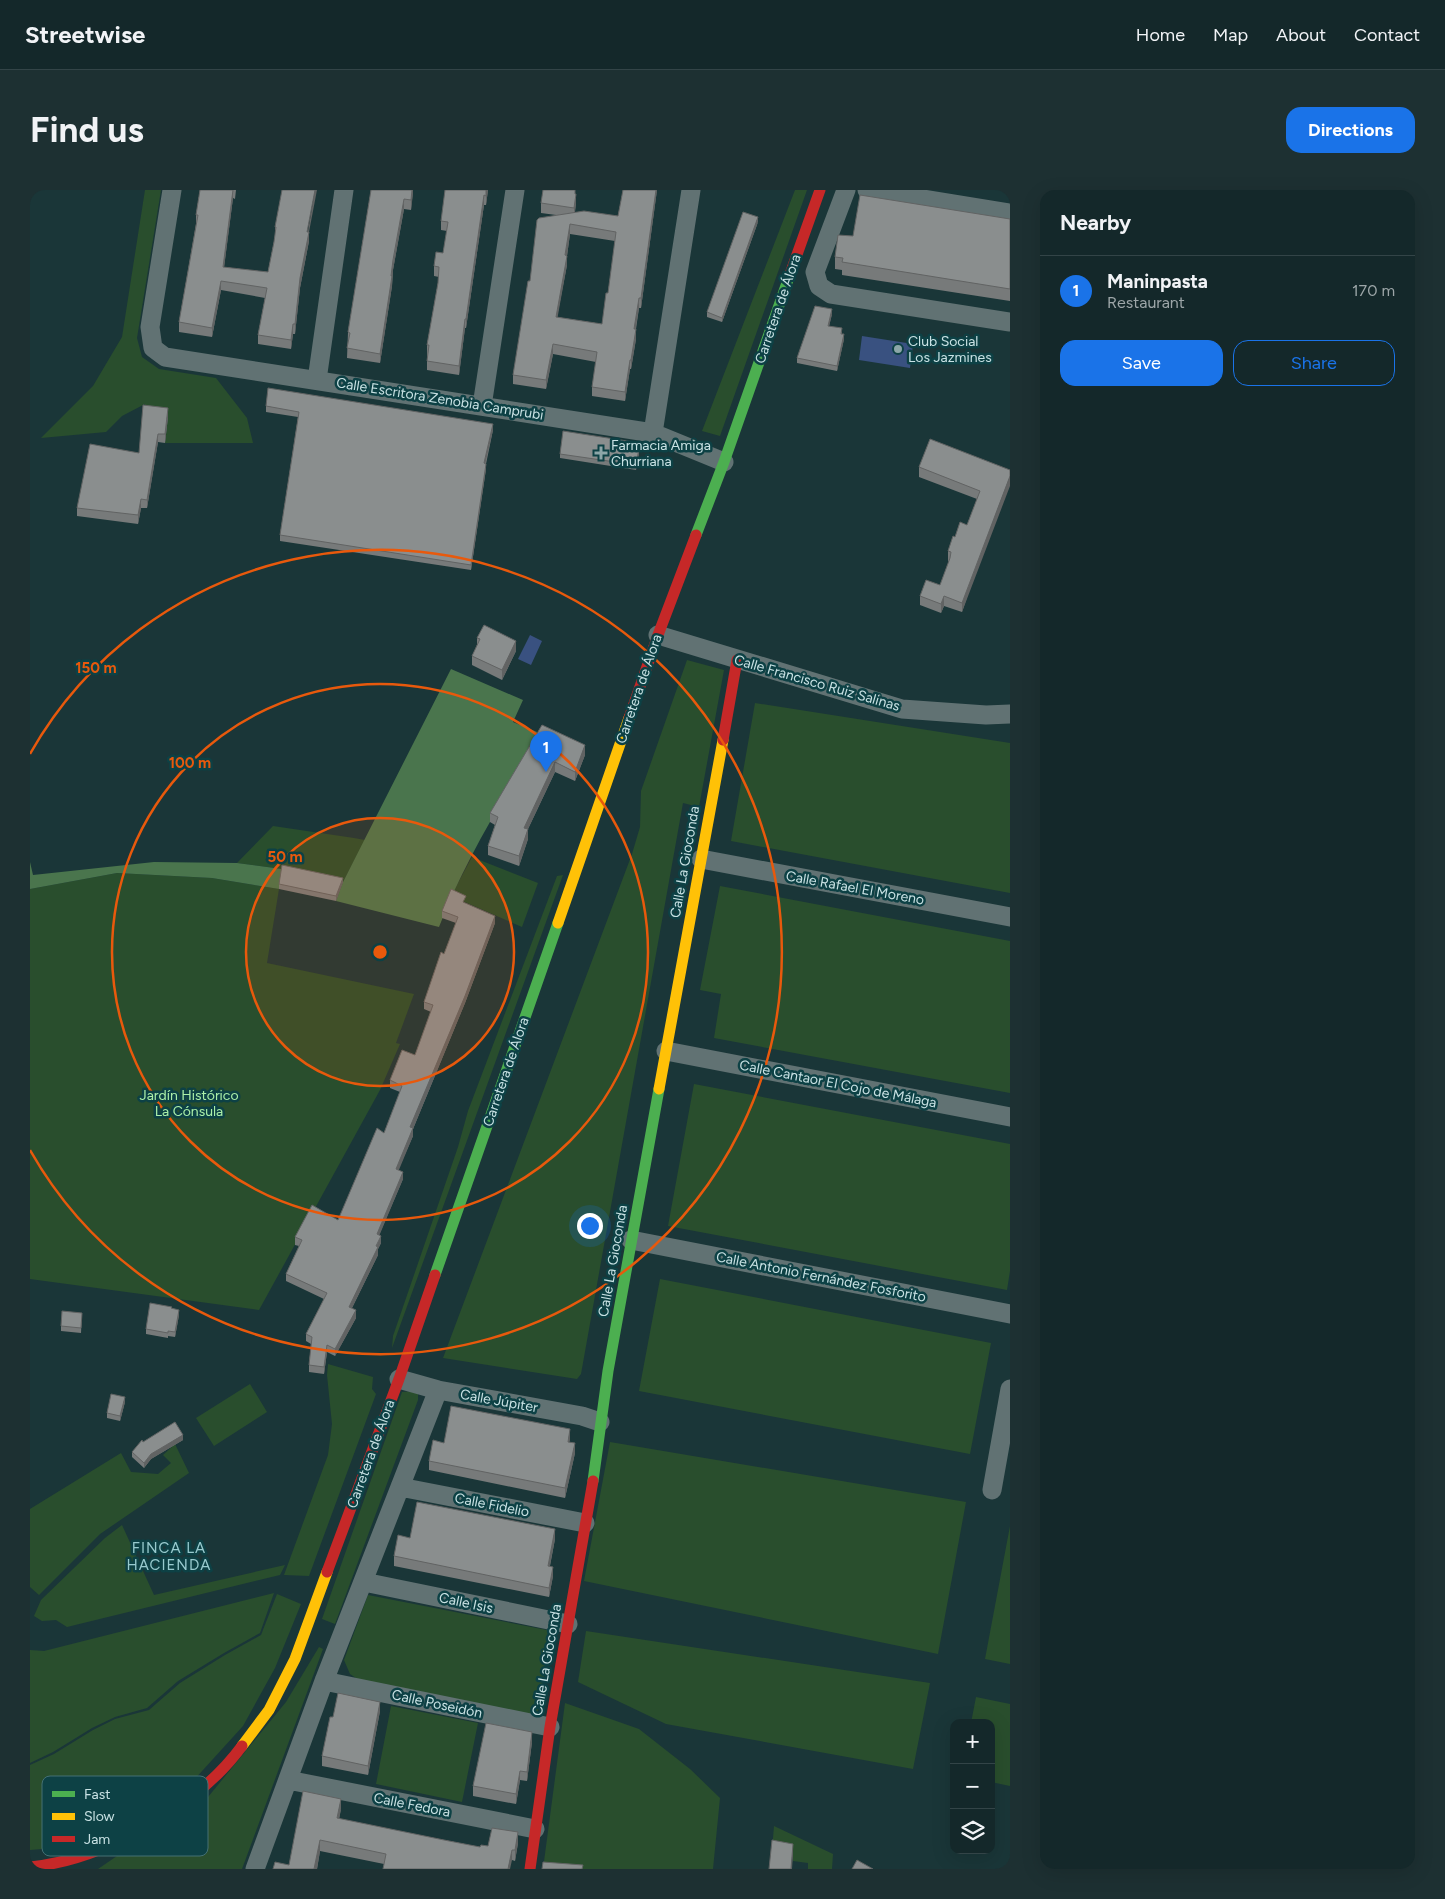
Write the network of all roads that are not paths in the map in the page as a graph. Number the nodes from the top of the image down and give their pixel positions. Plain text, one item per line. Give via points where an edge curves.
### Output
1 (172, 190) edge
2 (344, 190) edge
3 (515, 190) edge
4 (691, 190) edge
5 (820, 190) edge
6 (846, 190) edge
7 (867, 190) edge
8 (1010, 213) edge
9 (1010, 322) edge
10 (317, 380) junction
11 (482, 406) junction
12 (653, 433) junction
13 (724, 462) junction
14 (658, 635) junction
15 (737, 660) junction
16 (1010, 714) edge
17 (701, 859) junction
18 (1010, 917) edge
19 (666, 1051) junction
20 (1010, 1117) edge
21 (631, 1240) junction
22 (1010, 1314) edge
23 (399, 1379) junction
24 (1010, 1389) edge
25 (438, 1390) junction
26 (600, 1422) junction
27 (400, 1487) junction
28 (992, 1490) dead end
29 (585, 1523) junction
30 (364, 1582) junction
31 (568, 1624) junction
32 (324, 1681) junction
33 (550, 1728) junction
34 (288, 1780) junction
35 (208, 1782) edge
36 (535, 1829) junction
37 (77, 1856) edge
38 (69, 1858) junction
39 (30, 1867) edge
40 (75, 1869) edge
41 (255, 1869) edge
42 (530, 1869) edge

1 - 10 street, Calle Escritora Zenobia Camprubi via 150,327 153,348 165,357
2 - 10 street
3 - 11 street
4 - 12 street
5 - 13 main road, Carretera de Álora
6 - 9 street, Carretera de Álora via 815,272 820,286 832,294
7 - 8 street
10 - 11 street, Calle Escritora Zenobia Camprubi
11 - 12 street, Calle Escritora Zenobia Camprubi
12 - 13 street, Calle Escritora Zenobia Camprubi
13 - 14 main road, Carretera de Álora
14 - 15 street, Calle Francisco Ruiz Salinas
14 - 23 main road, Carretera de Álora
15 - 16 street, Calle Francisco Ruiz Salinas via 902,709
15 - 17 main road, Calle La Gioconda
17 - 18 street, Calle Rafael El Moreno
17 - 19 main road, Calle La Gioconda
19 - 20 street, Calle Cantaor El Cojo de Málaga
19 - 21 main road, Calle La Gioconda
21 - 22 street, Calle Antonio Fernández Fosforito
21 - 26 main road, Calle La Gioconda
23 - 25 street, Calle Júpiter
23 - 35 main road, Carretera de Álora via 295,1659 269,1710 235,1756
24 - 28 street
25 - 26 street, Calle Júpiter
25 - 27 street
26 - 29 main road, Calle La Gioconda
27 - 29 street, Calle Fidelio
27 - 30 street
29 - 31 main road, Calle La Gioconda
30 - 31 street, Calle Isis
30 - 32 street
31 - 33 main road, Calle La Gioconda
32 - 33 street, Calle Poseidón
32 - 34 street
33 - 36 main road, Calle La Gioconda
34 - 36 street, Calle Fedora
34 - 41 street
36 - 42 main road, Calle La Gioconda
37 - 38 main road, Carretera de Álora
38 - 39 main road, Carretera de Álora
38 - 40 main road

